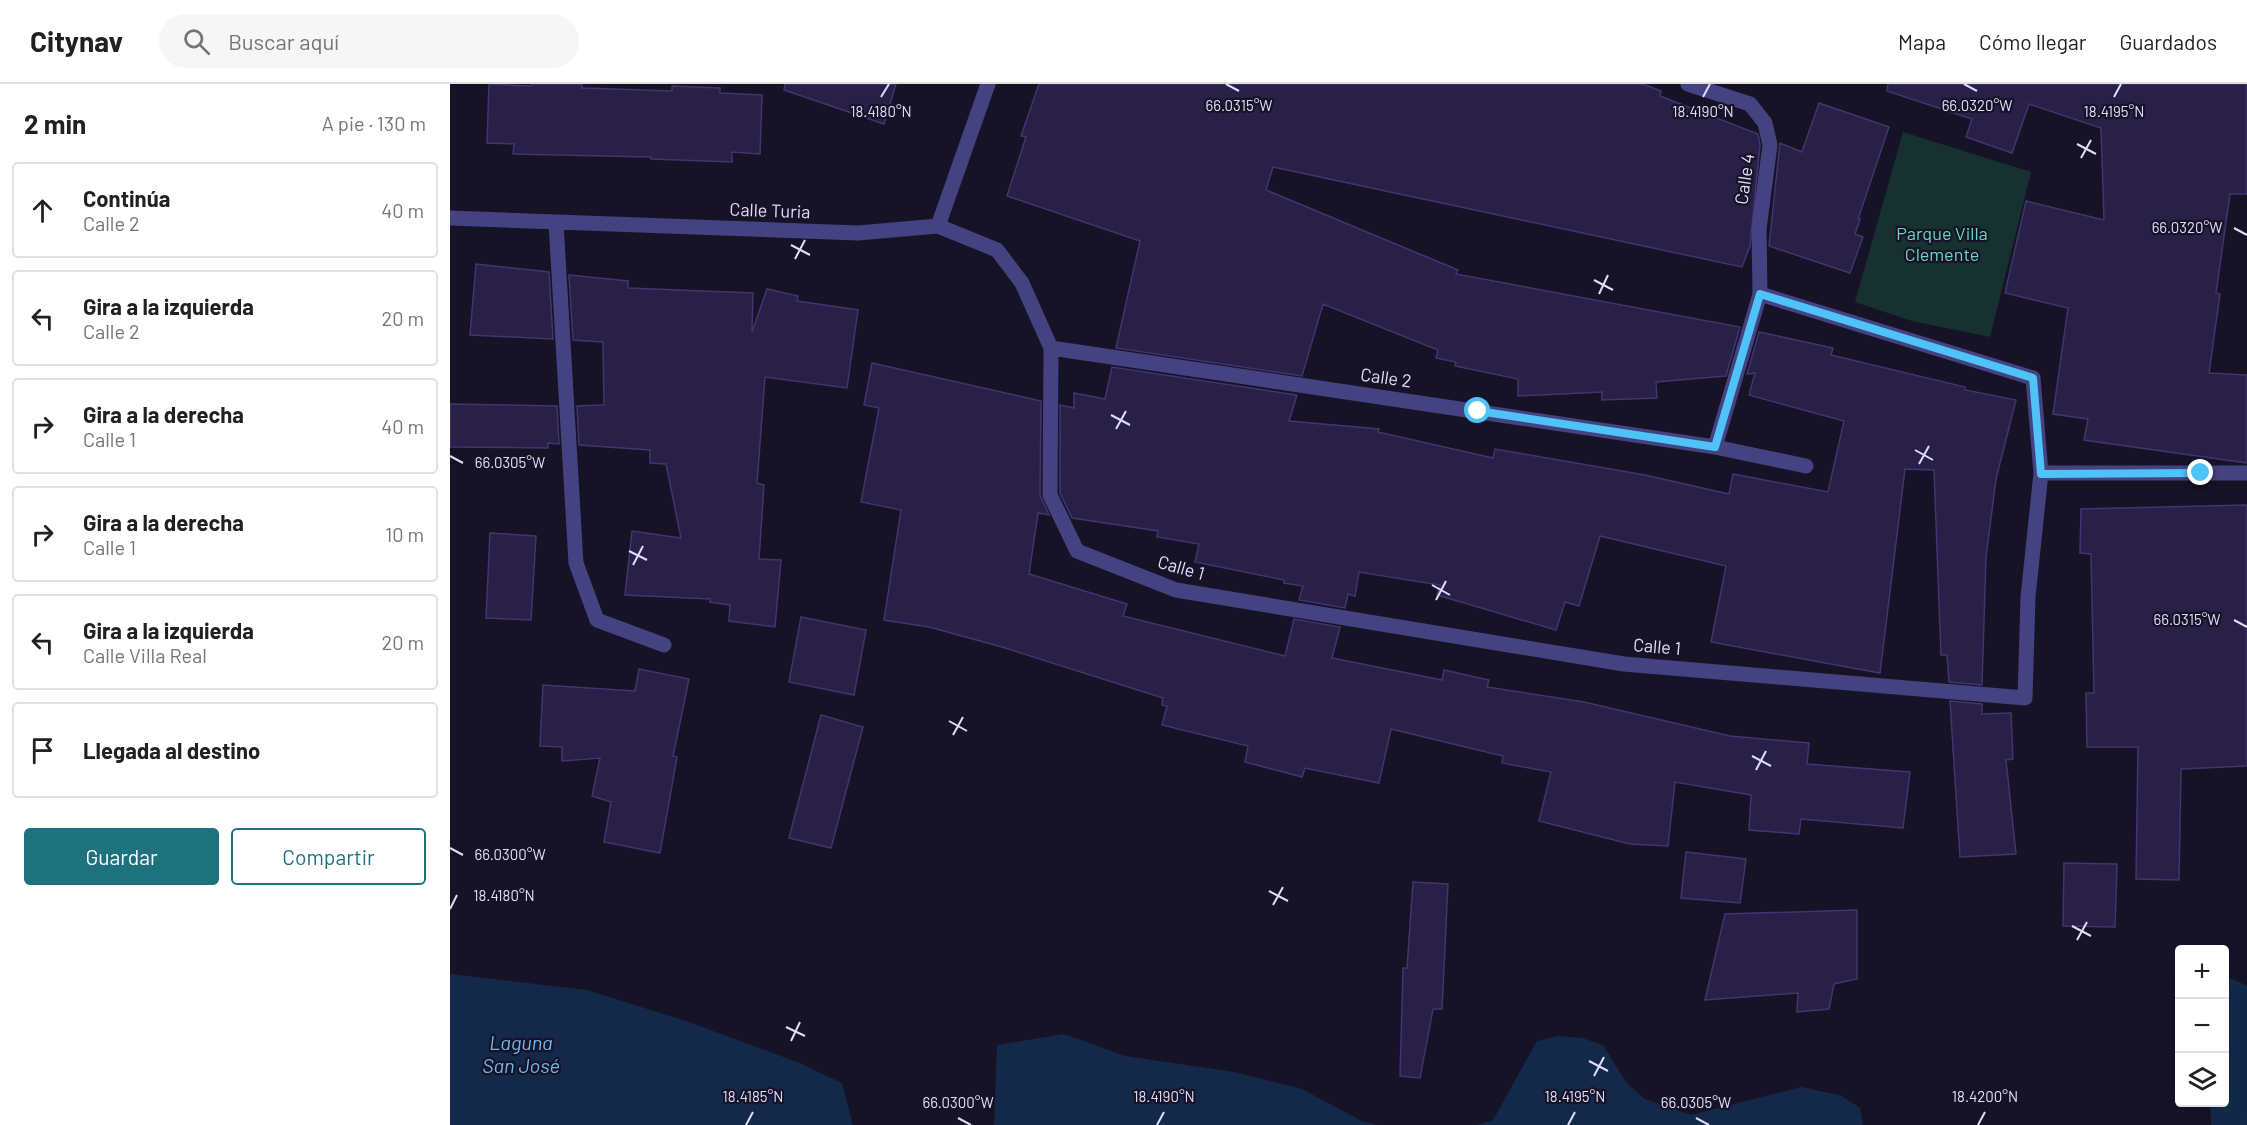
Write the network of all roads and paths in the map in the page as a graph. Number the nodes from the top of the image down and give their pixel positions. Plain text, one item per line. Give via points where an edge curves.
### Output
1 (988, 84) edge
2 (1688, 84) edge
3 (450, 218) edge
4 (556, 223) junction
5 (938, 226) junction
6 (1760, 294) junction
7 (1051, 348) junction
8 (1715, 447) junction
9 (1806, 466) dead end
10 (2247, 473) edge
11 (2041, 474) junction
12 (664, 645) dead end

1 - 5 street
2 - 6 street, Calle 4 via 1750,104 1765,123 1770,146 1759,229
3 - 4 street, Calle Turia
4 - 5 street, Calle Turia via 858,233
4 - 12 street via 576,563 597,620
5 - 7 street, Calle 1 via 997,250 1022,283
6 - 8 street
6 - 11 street, Calle 1 via 2033,378
7 - 8 street, Calle 2
7 - 11 street, Calle 1 via 1050,495 1077,551 1176,590 1624,664 2025,698 2028,597
8 - 9 street, Calle 2
10 - 11 street

